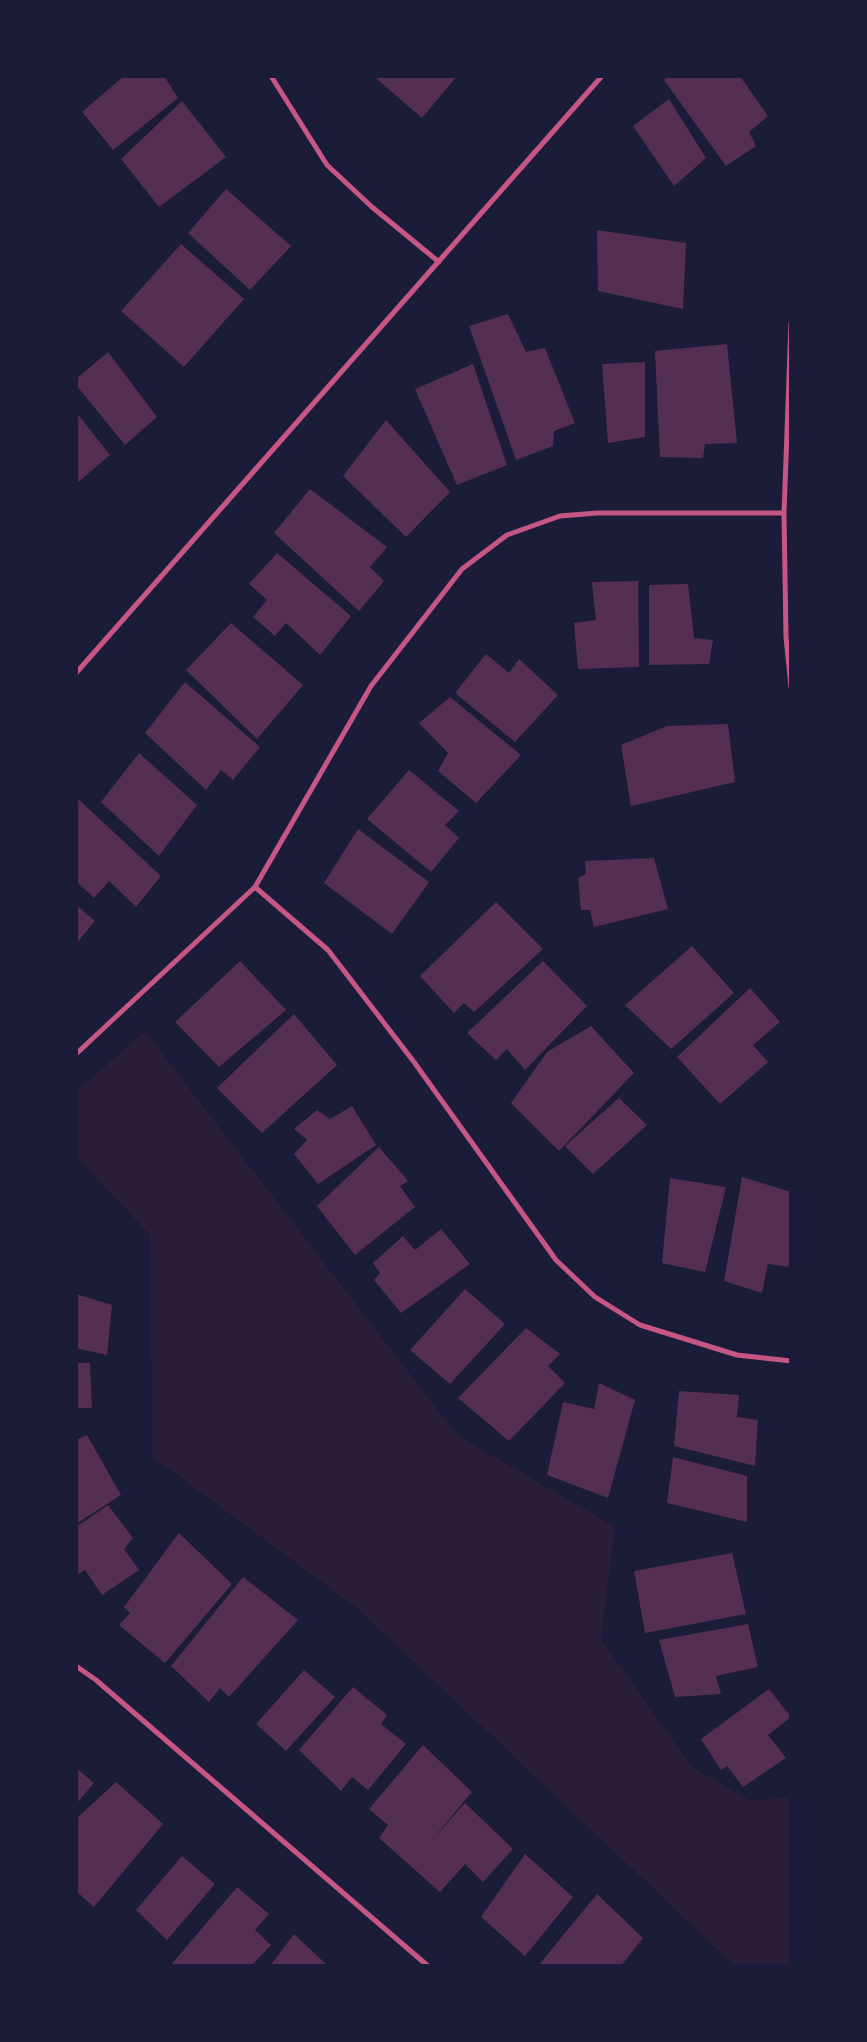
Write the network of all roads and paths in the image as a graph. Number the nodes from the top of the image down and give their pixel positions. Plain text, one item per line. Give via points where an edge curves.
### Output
1 (270, 76) edge
2 (602, 76) edge
3 (439, 262) junction
4 (791, 323) edge
5 (784, 513) junction
6 (76, 673) edge
7 (791, 687) edge
8 (255, 887) junction
9 (76, 1054) edge
10 (791, 1362) edge
11 (76, 1666) edge
12 (428, 1966) edge

1 - 3 street via 327,165
2 - 3 street
3 - 6 street
4 - 5 street
5 - 7 street via 786,637
5 - 8 street via 597,513 560,516 507,534 462,569 371,686
8 - 9 street
8 - 10 street via 328,950 414,1062 556,1260 595,1297 640,1325 737,1355
11 - 12 street

